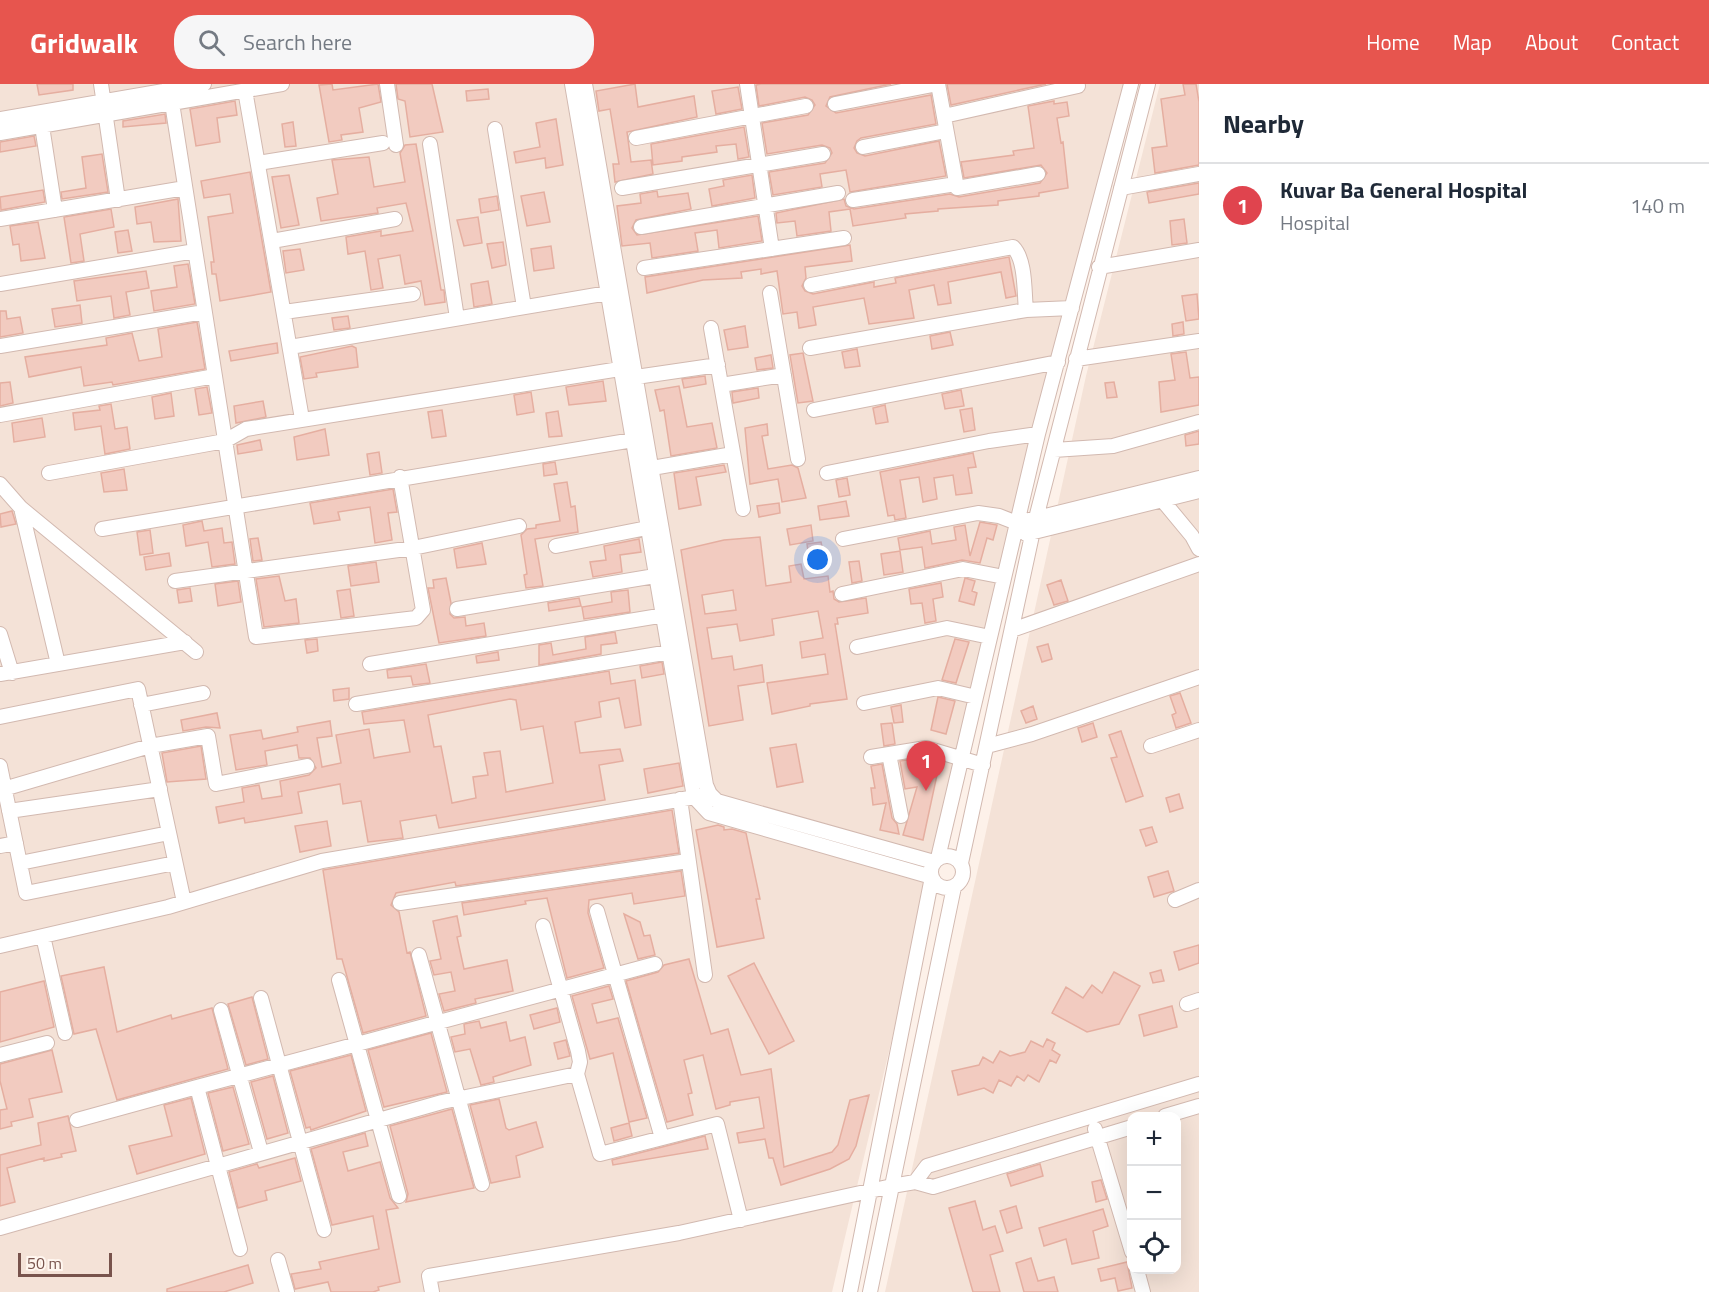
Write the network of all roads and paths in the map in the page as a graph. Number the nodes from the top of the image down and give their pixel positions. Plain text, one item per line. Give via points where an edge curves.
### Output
1 (101, 84) edge
2 (204, 84) edge
3 (282, 84) edge
4 (387, 84) edge
5 (572, 84) edge
6 (585, 84) edge
7 (747, 84) edge
8 (938, 84) edge
9 (1131, 84) edge
10 (1148, 84) edge
11 (1078, 86) dead end
12 (245, 90) junction
13 (170, 92) edge
14 (835, 104) dead end
15 (806, 106) dead end
16 (105, 108) junction
17 (752, 115) junction
18 (944, 116) junction
19 (0, 119) edge
20 (42, 126) junction
21 (495, 129) dead end
22 (946, 131) junction
23 (0, 134) edge
24 (636, 138) dead end
25 (429, 144) dead end
26 (863, 147) dead end
27 (823, 154) dead end
28 (258, 162) junction
29 (759, 164) junction
30 (1038, 174) dead end
31 (1199, 174) edge
32 (956, 184) junction
33 (185, 188) junction
34 (622, 188) dead end
35 (1120, 188) junction
36 (838, 193) dead end
37 (118, 200) junction
38 (853, 200) dead end
39 (765, 205) junction
40 (55, 210) junction
41 (0, 219) edge
42 (395, 219) dead end
43 (640, 227) dead end
44 (844, 238) dead end
45 (272, 242) junction
46 (772, 249) junction
47 (1199, 250) edge
48 (195, 251) junction
49 (1099, 267) junction
50 (644, 268) dead end
51 (0, 284) edge
52 (811, 285) dead end
53 (613, 292) junction
54 (770, 293) dead end
55 (413, 294) dead end
56 (525, 306) junction
57 (1072, 308) junction
58 (1026, 310) junction
59 (204, 312) junction
60 (284, 312) junction
61 (457, 318) junction
62 (711, 328) dead end
63 (1199, 341) edge
64 (0, 346) edge
65 (290, 347) junction
66 (810, 348) dead end
67 (1076, 358) junction
68 (1058, 362) junction
69 (718, 365) junction
70 (619, 369) junction
71 (635, 372) junction
72 (784, 375) junction
73 (214, 376) junction
74 (721, 385) junction
75 (813, 410) dead end
76 (0, 415) edge
77 (302, 419) junction
78 (1199, 422) edge
79 (1038, 434) junction
80 (647, 438) junction
81 (632, 440) junction
82 (225, 441) junction
83 (1054, 450) junction
84 (733, 453) junction
85 (798, 459) dead end
86 (652, 468) junction
87 (49, 473) dead end
88 (827, 473) dead end
89 (400, 477) junction
90 (1199, 478) edge
91 (0, 484) edge
92 (1199, 491) edge
93 (1163, 501) junction
94 (235, 506) junction
95 (21, 508) junction
96 (743, 509) dead end
97 (519, 526) dead end
98 (1035, 526) junction
99 (647, 528) junction
100 (102, 529) dead end
101 (1015, 530) junction
102 (843, 539) dead end
103 (556, 546) dead end
104 (413, 548) junction
105 (1199, 549) edge
106 (1199, 564) edge
107 (245, 570) junction
108 (655, 576) junction
109 (1004, 577) junction
110 (175, 581) dead end
111 (842, 594) dead end
112 (457, 609) dead end
113 (676, 613) junction
114 (662, 615) junction
115 (1012, 630) junction
116 (0, 634) edge
117 (990, 638) junction
118 (184, 642) junction
119 (857, 647) dead end
120 (675, 651) junction
121 (196, 652) dead end
122 (58, 664) junction
123 (370, 664) dead end
124 (6, 673) edge
125 (1199, 676) edge
126 (203, 693) dead end
127 (976, 697) junction
128 (864, 703) dead end
129 (356, 704) dead end
130 (141, 705) junction
131 (0, 717) edge
132 (1199, 730) edge
133 (150, 746) junction
134 (987, 746) junction
135 (1151, 746) dead end
136 (889, 754) junction
137 (871, 756) dead end
138 (962, 758) junction
139 (983, 765) junction
140 (0, 766) edge
141 (307, 766) dead end
142 (3, 789) edge
143 (160, 789) junction
144 (710, 794) junction
145 (694, 797) junction
146 (680, 799) junction
147 (9, 811) junction
148 (901, 816) dead end
149 (169, 833) junction
150 (16, 843) junction
151 (0, 846) edge
152 (936, 860) junction
153 (688, 861) junction
154 (20, 863) junction
155 (175, 863) junction
156 (961, 863) junction
157 (932, 877) junction
158 (954, 886) junction
159 (1199, 890) edge
160 (1175, 900) dead end
161 (184, 902) junction
162 (400, 903) dead end
163 (597, 912) dead end
164 (543, 926) dead end
165 (43, 936) junction
166 (0, 946) edge
167 (419, 955) dead end
168 (655, 964) dead end
169 (614, 975) junction
170 (705, 975) dead end
171 (339, 980) dead end
172 (562, 989) junction
173 (261, 998) dead end
174 (221, 1010) dead end
175 (437, 1022) junction
176 (65, 1033) dead end
177 (47, 1043) dead end
178 (357, 1044) junction
179 (0, 1055) edge
180 (279, 1066) junction
181 (577, 1074) junction
182 (240, 1077) junction
183 (1199, 1084) edge
184 (197, 1087) junction
185 (459, 1099) junction
186 (1199, 1107) edge
187 (1181, 1112) edge
188 (1092, 1118) junction
189 (77, 1120) dead end
190 (380, 1121) junction
191 (1127, 1128) edge
192 (1098, 1137) junction
193 (662, 1138) junction
194 (301, 1142) junction
195 (261, 1152) junction
196 (218, 1164) junction
197 (915, 1182) junction
198 (482, 1184) dead end
199 (892, 1186) junction
200 (870, 1193) junction
201 (399, 1196) dead end
202 (741, 1220) junction
203 (0, 1228) edge
204 (324, 1230) dead end
205 (1127, 1238) edge
206 (240, 1249) dead end
207 (278, 1260) dead end
208 (1138, 1274) edge
209 (428, 1291) edge
210 (287, 1292) edge
211 (850, 1292) edge
212 (870, 1292) edge
213 (1143, 1292) edge

1 - 16 street
2 - 13 street
3 - 12 street
4 - 28 street via 390,144
5 - 53 street
6 - 53 street
7 - 17 street
8 - 14 street
8 - 18 street
9 - 57 street
10 - 35 street
11 - 18 street
12 - 13 street
12 - 28 street
13 - 16 street
13 - 33 street
15 - 17 street
16 - 19 street
16 - 20 street
16 - 37 street
17 - 24 street
17 - 29 street
18 - 22 street
20 - 23 street
20 - 40 street
21 - 56 street
22 - 26 street
22 - 32 street
25 - 61 street
27 - 29 street
28 - 45 street
29 - 34 street
29 - 39 street
30 - 32 street via 957,188
31 - 35 street
32 - 38 street
33 - 37 street
33 - 48 street
35 - 49 street
36 - 39 street
37 - 40 street
39 - 43 street
39 - 46 street
40 - 41 street
42 - 45 street
44 - 46 street
45 - 60 street
46 - 50 street
47 - 49 street
48 - 51 street
48 - 59 street
49 - 67 street
52 - 58 street via 1012,247 1021,264
53 - 56 street
53 - 70 street
53 - 71 street
54 - 72 street
55 - 60 street
56 - 61 street
57 - 58 street
57 - 68 street
58 - 66 street
59 - 64 street
59 - 73 street
60 - 65 street
61 - 65 street
62 - 69 street
63 - 67 street
65 - 77 street
67 - 83 street
68 - 75 street
68 - 79 street
69 - 71 street
69 - 74 street
70 - 71 street
70 - 77 street
70 - 81 street
71 - 80 street
72 - 74 street
72 - 85 street
73 - 76 street
73 - 82 street
74 - 84 street
77 - 82 street via 246,429
78 - 83 street via 1113,446
79 - 88 street
79 - 101 street
80 - 81 street
80 - 86 street
81 - 89 street
81 - 99 street
82 - 87 street
82 - 94 street
83 - 98 street
84 - 86 street
84 - 96 street
86 - 113 street
89 - 94 street
89 - 104 street
90 - 98 street
91 - 95 street
92 - 93 street
93 - 98 street
93 - 105 street
94 - 100 street
94 - 107 street
95 - 118 street
95 - 122 street
97 - 104 street
98 - 101 street
98 - 115 street
99 - 103 street
99 - 108 street
101 - 102 street via 978,513
101 - 109 street
104 - 107 street
104 - 107 street via 423,610 416,618 256,637
106 - 115 street
107 - 110 street
108 - 112 street
108 - 114 street
109 - 111 street via 963,568
109 - 117 street
113 - 114 street
113 - 120 street
114 - 120 street
114 - 123 street
115 - 134 street
116 - 124 street
117 - 119 street via 947,628
117 - 127 street
118 - 121 street
118 - 122 street
120 - 129 street
120 - 144 street
120 - 145 street
122 - 124 street
125 - 134 street
126 - 130 street
127 - 128 street via 938,688
127 - 138 street
130 - 131 street via 138,688
130 - 133 street
132 - 135 street
133 - 141 street via 208,736 216,784
133 - 142 street
133 - 143 street
134 - 139 street
136 - 137 street
136 - 138 street via 926,748
136 - 148 street
138 - 139 street
138 - 152 street
139 - 156 street
140 - 142 street
142 - 147 street
143 - 147 street
143 - 149 street
144 - 145 street
144 - 152 street via 717,801
145 - 146 street
145 - 157 street via 709,813
146 - 153 street
146 - 161 street via 322,861
147 - 150 street
149 - 154 street
149 - 155 street
150 - 151 street
150 - 154 street
152 - 156 street via 953,856
152 - 157 street
153 - 162 street
153 - 170 street
154 - 155 street via 26,893
155 - 161 street
156 - 158 street via 962,879
157 - 158 street via 939,886
157 - 200 street
158 - 199 street
159 - 160 street
161 - 165 street
163 - 169 street
164 - 172 street
165 - 166 street
165 - 176 street
167 - 175 street
168 - 169 street
169 - 172 street
169 - 193 street
171 - 178 street
172 - 175 street
172 - 181 street via 580,1062
173 - 180 street
174 - 182 street
175 - 178 street
175 - 185 street
177 - 179 street
178 - 180 street
178 - 190 street
180 - 182 street
180 - 194 street
181 - 185 street
181 - 193 street via 600,1154
182 - 184 street
182 - 195 street
183 - 188 street
184 - 189 street
184 - 196 street
185 - 190 street
185 - 198 street
186 - 187 street
188 - 192 street
188 - 197 street via 927,1166
190 - 194 street
190 - 201 street
191 - 192 street
192 - 197 street via 933,1187
192 - 205 street
193 - 202 street via 717,1124
194 - 195 street
194 - 204 street
195 - 196 street
196 - 203 street
196 - 206 street
197 - 199 street
199 - 200 street
199 - 212 street
200 - 202 street
200 - 211 street
202 - 209 street via 429,1276
207 - 210 street
208 - 213 street

